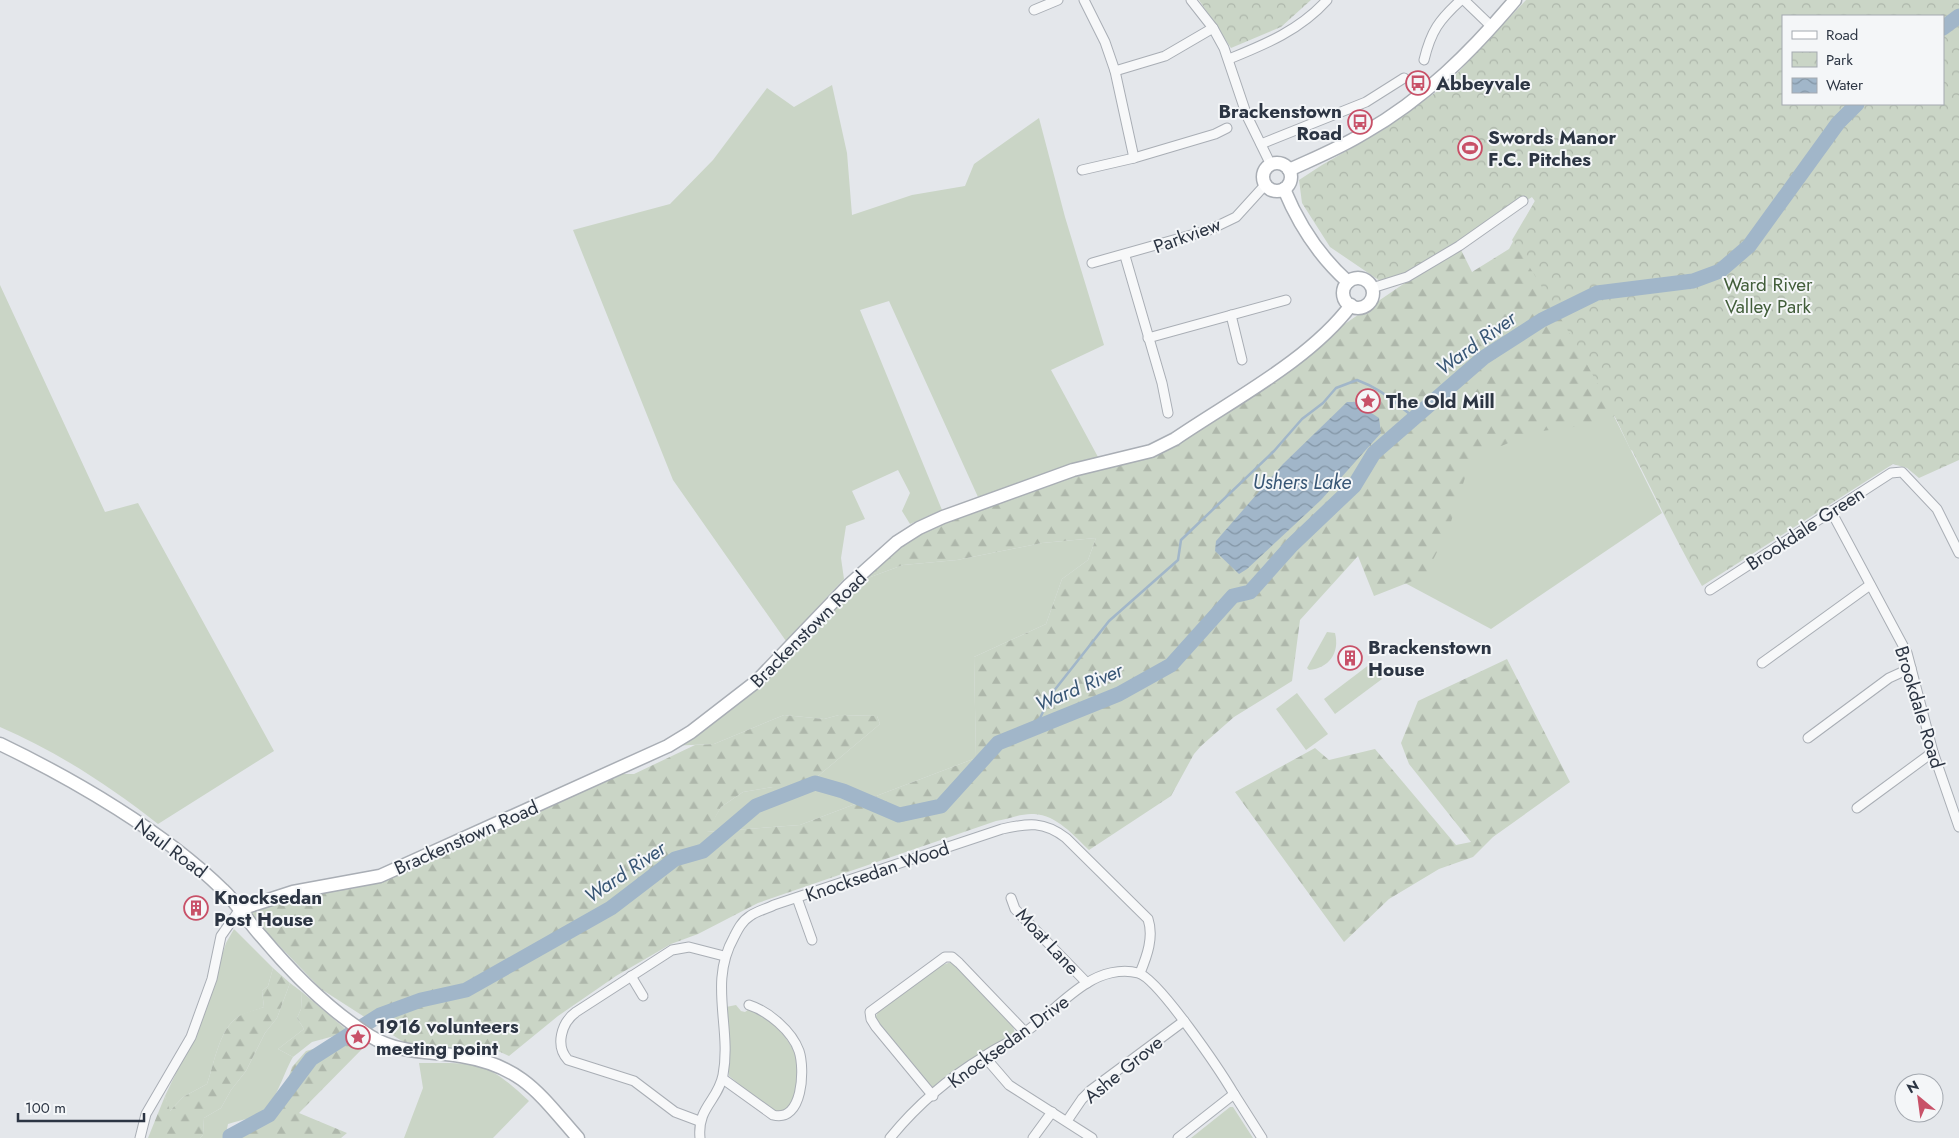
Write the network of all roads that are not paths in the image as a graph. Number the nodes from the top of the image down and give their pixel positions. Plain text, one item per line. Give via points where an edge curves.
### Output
1 (1058, 0) edge
2 (1084, 0) edge
3 (1191, 0) edge
4 (1327, 0) edge
5 (1462, 0) edge
6 (1515, 0) edge
7 (1034, 10) dead end
8 (1492, 27) junction
9 (1213, 28) junction
10 (1230, 59) junction
11 (1424, 60) dead end
12 (1115, 71) junction
13 (1404, 78) dead end
14 (1227, 128) dead end
15 (1261, 144) junction
16 (1134, 158) junction
17 (1271, 164) junction
18 (1082, 170) dead end
19 (1289, 170) junction
20 (1266, 184) junction
21 (1284, 189) junction
22 (1523, 201) dead end
23 (1125, 256) junction
24 (1092, 263) dead end
25 (1348, 282) junction
26 (1372, 288) junction
27 (1286, 300) dead end
28 (1351, 305) junction
29 (1231, 315) junction
30 (1148, 338) junction
31 (1242, 360) dead end
32 (1168, 413) dead end
33 (1831, 511) junction
34 (1959, 553) edge
35 (1870, 585) junction
36 (1710, 590) dead end
37 (1762, 663) dead end
38 (1911, 668) junction
39 (1808, 738) dead end
40 (0, 744) edge
41 (1933, 752) junction
42 (1857, 808) dead end
43 (1959, 827) edge
44 (797, 898) junction
45 (1011, 898) dead end
46 (240, 909) junction
47 (812, 940) dead end
48 (724, 956) junction
49 (1140, 973) junction
50 (631, 976) junction
51 (1087, 983) junction
52 (643, 996) dead end
53 (749, 1005) dead end
54 (1184, 1021) junction
55 (1025, 1032) junction
56 (984, 1056) junction
57 (723, 1079) junction
58 (1234, 1094) junction
59 (933, 1096) junction
60 (1052, 1112) junction
61 (699, 1121) junction
62 (1067, 1122) junction
63 (140, 1138) edge
64 (578, 1138) edge
65 (700, 1138) edge
66 (890, 1138) edge
67 (1033, 1138) edge
68 (1092, 1138) edge
69 (1178, 1138) edge
70 (1262, 1138) edge

1 - 7 street
2 - 12 street
3 - 9 street
4 - 10 street via 1314,14 1277,39
5 - 8 street
5 - 11 street via 1432,32
6 - 8 street
8 - 19 street via 1456,65 1397,112 1333,150
9 - 10 street
9 - 12 street via 1165,56
10 - 15 street via 1247,116
12 - 16 street
13 - 15 street via 1366,102
14 - 16 street
15 - 17 street
16 - 18 street
17 - 19 street via 1283,164
17 - 20 street via 1264,176
19 - 21 street via 1290,182
20 - 21 street via 1272,190
20 - 23 street, Parkview via 1236,217 1210,230
21 - 25 street via 1301,224
22 - 26 street via 1459,246 1407,277
23 - 24 street, Parkview
23 - 30 street
25 - 26 street via 1362,278
25 - 28 street via 1343,294
26 - 28 street via 1369,303 1360,307
27 - 29 street
28 - 46 street, Brackenstown Road via 1316,344 1175,439 1150,451 1073,470 943,517 897,542 850,585 757,681 668,746 380,876 293,892
29 - 30 street
29 - 31 street
30 - 32 street
33 - 34 street, Brookdale Green via 1892,473 1902,472 1937,510
33 - 35 street, Brookdale Road
33 - 36 street, Brookdale Green
35 - 37 street
35 - 38 street, Brookdale Road via 1898,632
38 - 39 street via 1889,678
38 - 41 street, Brookdale Road
40 - 46 street, Naul Road via 36,761 142,826 192,862
41 - 42 street
41 - 43 street, Brookdale Road
44 - 47 street
44 - 48 street, Knocksedan Wood via 760,911 742,922
44 - 49 street, Knocksedan Wood via 1002,829 1041,824 1066,838 1148,919 1151,926 1149,946
45 - 51 street, Moat Lane via 1015,909
46 - 63 street via 221,936 212,979 191,1037 146,1114
46 - 64 street, Naul Road via 282,959 335,1010 371,1036 404,1050 460,1056 505,1068 528,1082
48 - 50 street via 682,947
48 - 57 street, Knocksedan Wood via 720,994 726,1054
49 - 51 street, Knocksedan Drive via 1111,973
49 - 54 street
50 - 52 street
50 - 61 street via 570,1016 563,1030 562,1052 574,1063 634,1081 675,1112
51 - 55 street, Knocksedan Drive
53 - 57 street via 760,1008 785,1030 796,1045 803,1071 795,1106 787,1114 773,1115
54 - 58 street
54 - 62 street, Ashe Grove via 1091,1090
55 - 56 street, Knocksedan Drive
55 - 59 street via 959,963 952,957 944,957 870,1012 870,1019 876,1027
56 - 59 street, Knocksedan Drive
56 - 60 street via 1009,1085
57 - 61 street, Knocksedan Wood
58 - 69 street
58 - 70 street
59 - 66 street, Knocksedan Drive
60 - 62 street
60 - 67 street
61 - 65 street
62 - 68 street

